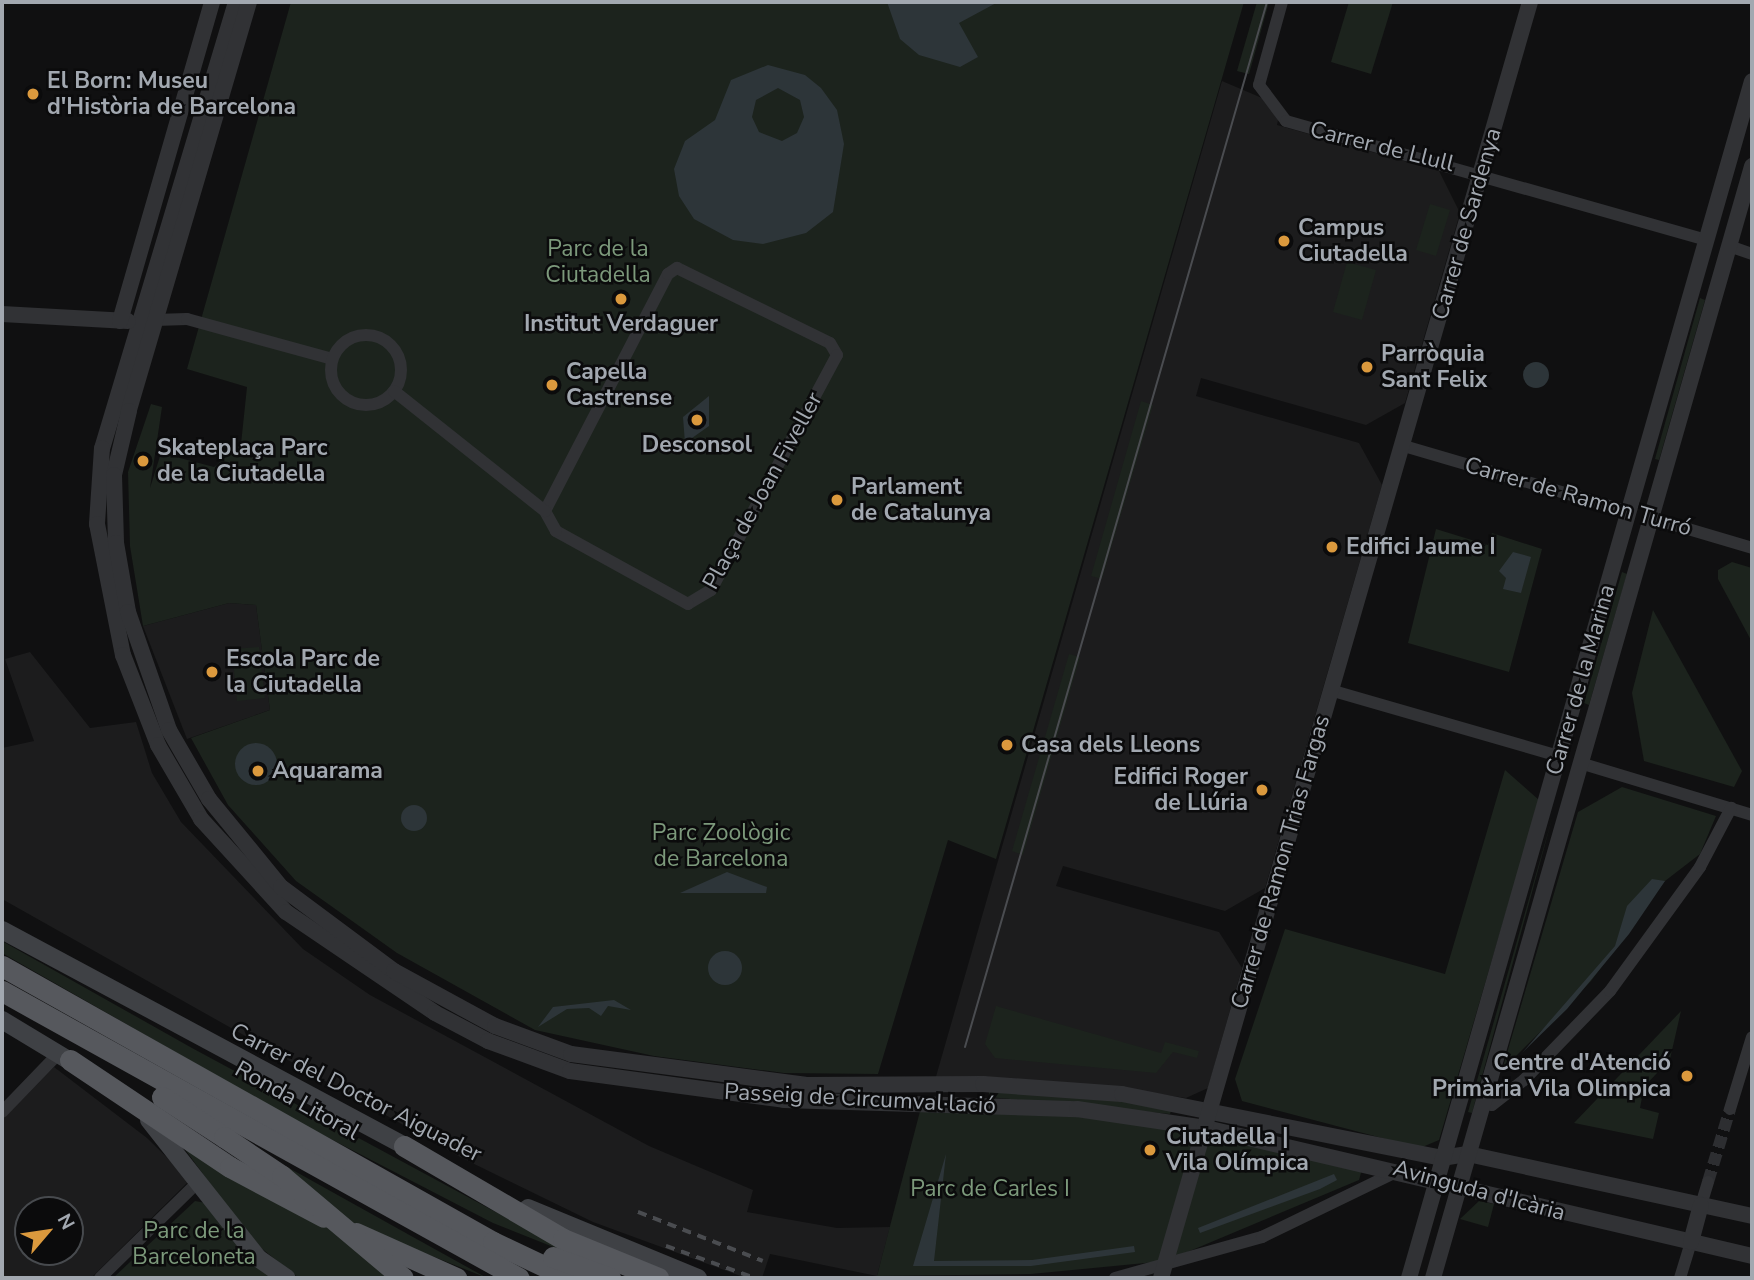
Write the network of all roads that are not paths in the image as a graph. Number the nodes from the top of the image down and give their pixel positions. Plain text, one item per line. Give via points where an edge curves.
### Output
1 (212, 2) edge
2 (236, 2) edge
3 (249, 2) edge
4 (1282, 2) edge
5 (1530, 2) edge
6 (1752, 81) edge
7 (1752, 166) edge
8 (1483, 172) junction
9 (1707, 240) junction
10 (1729, 246) junction
11 (1752, 254) edge
12 (2, 314) edge
13 (120, 321) junction
14 (148, 321) junction
15 (332, 359) junction
16 (394, 391) junction
17 (1404, 446) junction
18 (545, 511) junction
19 (1629, 512) junction
20 (1651, 518) junction
21 (1752, 548) edge
22 (1330, 690) junction
23 (1558, 756) junction
24 (1580, 763) junction
25 (1731, 808) junction
26 (1752, 815) edge
27 (2, 930) edge
28 (2, 966) edge
29 (2, 991) edge
30 (2, 1020) edge
31 (70, 1030) junction
32 (1752, 1037) edge
33 (64, 1057) junction
34 (1483, 1103) junction
35 (1213, 1108) junction
36 (1730, 1109) tunnel mouth
37 (2, 1111) edge
38 (1206, 1128) junction
39 (404, 1146) junction
40 (1468, 1154) junction
41 (1442, 1158) junction
42 (359, 1165) junction
43 (1400, 1169) junction
44 (1437, 1180) junction
45 (199, 1181) junction
46 (1708, 1182) tunnel mouth
47 (1460, 1190) junction
48 (1701, 1205) junction
49 (1752, 1216) edge
50 (1691, 1242) junction
51 (1752, 1256) edge
52 (1162, 1273) edge
53 (100, 1278) edge
54 (287, 1278) edge
55 (402, 1278) edge
56 (456, 1278) edge
57 (519, 1278) edge
58 (569, 1278) edge
59 (610, 1278) edge
60 (658, 1278) edge
61 (698, 1278) edge
62 (1115, 1278) edge
63 (1409, 1278) edge
64 (1433, 1278) edge
65 (1680, 1278) edge

1 - 13 street
2 - 14 street
3 - 14 street
4 - 8 street, Carrer de Llull via 1259,80 1266,102 1294,125
5 - 8 street, Carrer de Sardenya
6 - 9 street, Carrer de la Marina
7 - 10 street, Carrer de la Marina
8 - 9 street, Carrer de Llull
8 - 17 street, Carrer de Sardenya
9 - 10 street
9 - 19 street, Carrer de la Marina
10 - 11 street
10 - 20 street, Carrer de la Marina
12 - 13 street
13 - 14 street
14 - 15 street via 187,319
14 - 35 street, Passeig de Circumval·lació via 114,475 128,612 169,730 209,799 281,887 441,998 495,1026 570,1054 772,1082 994,1085
14 - 38 street, Passeig de Circumval·lació via 97,479 101,551 123,655 158,745 201,819 249,877 325,943 488,1041 581,1073 784,1100 1077,1110
15 - 16 street via 332,380 355,403 376,404
15 - 16 street via 355,337 386,342 401,370
16 - 18 street
17 - 19 street, Carrer de Ramon Turró
17 - 22 street, Carrer de Ramon Trias Fargas
18 - 18 street, Plaça de Joan Fiveller via 556,531 680,602 697,602 711,590 836,361 834,348 691,271 672,270
19 - 20 street, Carrer de Ramon Turró
19 - 23 street, Carrer de la Marina
20 - 21 street, Carrer de Ramon Turró
20 - 24 street, Carrer de la Marina
22 - 23 street
22 - 35 street, Carrer de Ramon Trias Fargas
23 - 24 street
23 - 41 street, Carrer de la Marina
24 - 25 street
24 - 34 street, Carrer de la Marina
25 - 26 street
25 - 34 street via 1700,867 1610,992 1524,1080 1492,1105
27 - 39 main road, Carrer del Doctor Aiguader
28 - 42 highway, Ronda Litoral
29 - 31 highway
30 - 33 main road
31 - 55 highway, bridge via 282,1176
31 - 57 highway
32 - 36 street
33 - 37 street
33 - 45 main road via 139,1111
33 - 56 highway via 265,1187
34 - 40 street, Carrer de la Marina
35 - 38 street, Carrer de Ramon Trias Fargas
35 - 41 street, Avinguda d'Icària
38 - 43 street, Avinguda d'Icària
38 - 52 street, Carrer de Ramon Trias Fargas
39 - 60 highway via 563,1239
39 - 61 main road, Carrer del Doctor Aiguader via 581,1234
40 - 41 street, Avinguda d'Icària
40 - 47 street, Carrer de la Marina
40 - 48 street, Avinguda d'Icària
41 - 44 street, Carrer de la Marina
42 - 58 highway, Ronda Litoral
42 - 59 highway via 518,1243
43 - 44 street, Avinguda d'Icària
43 - 52 street via 1262,1237
44 - 47 street, Avinguda d'Icària
44 - 63 street, Carrer de la Marina
45 - 53 street
45 - 54 main road via 258,1258
46 - 48 street
47 - 50 street, Avinguda d'Icària
47 - 64 street, Carrer de la Marina
48 - 49 street, Avinguda d'Icària
48 - 50 street
50 - 51 street, Avinguda d'Icària
50 - 65 street
52 - 62 street

